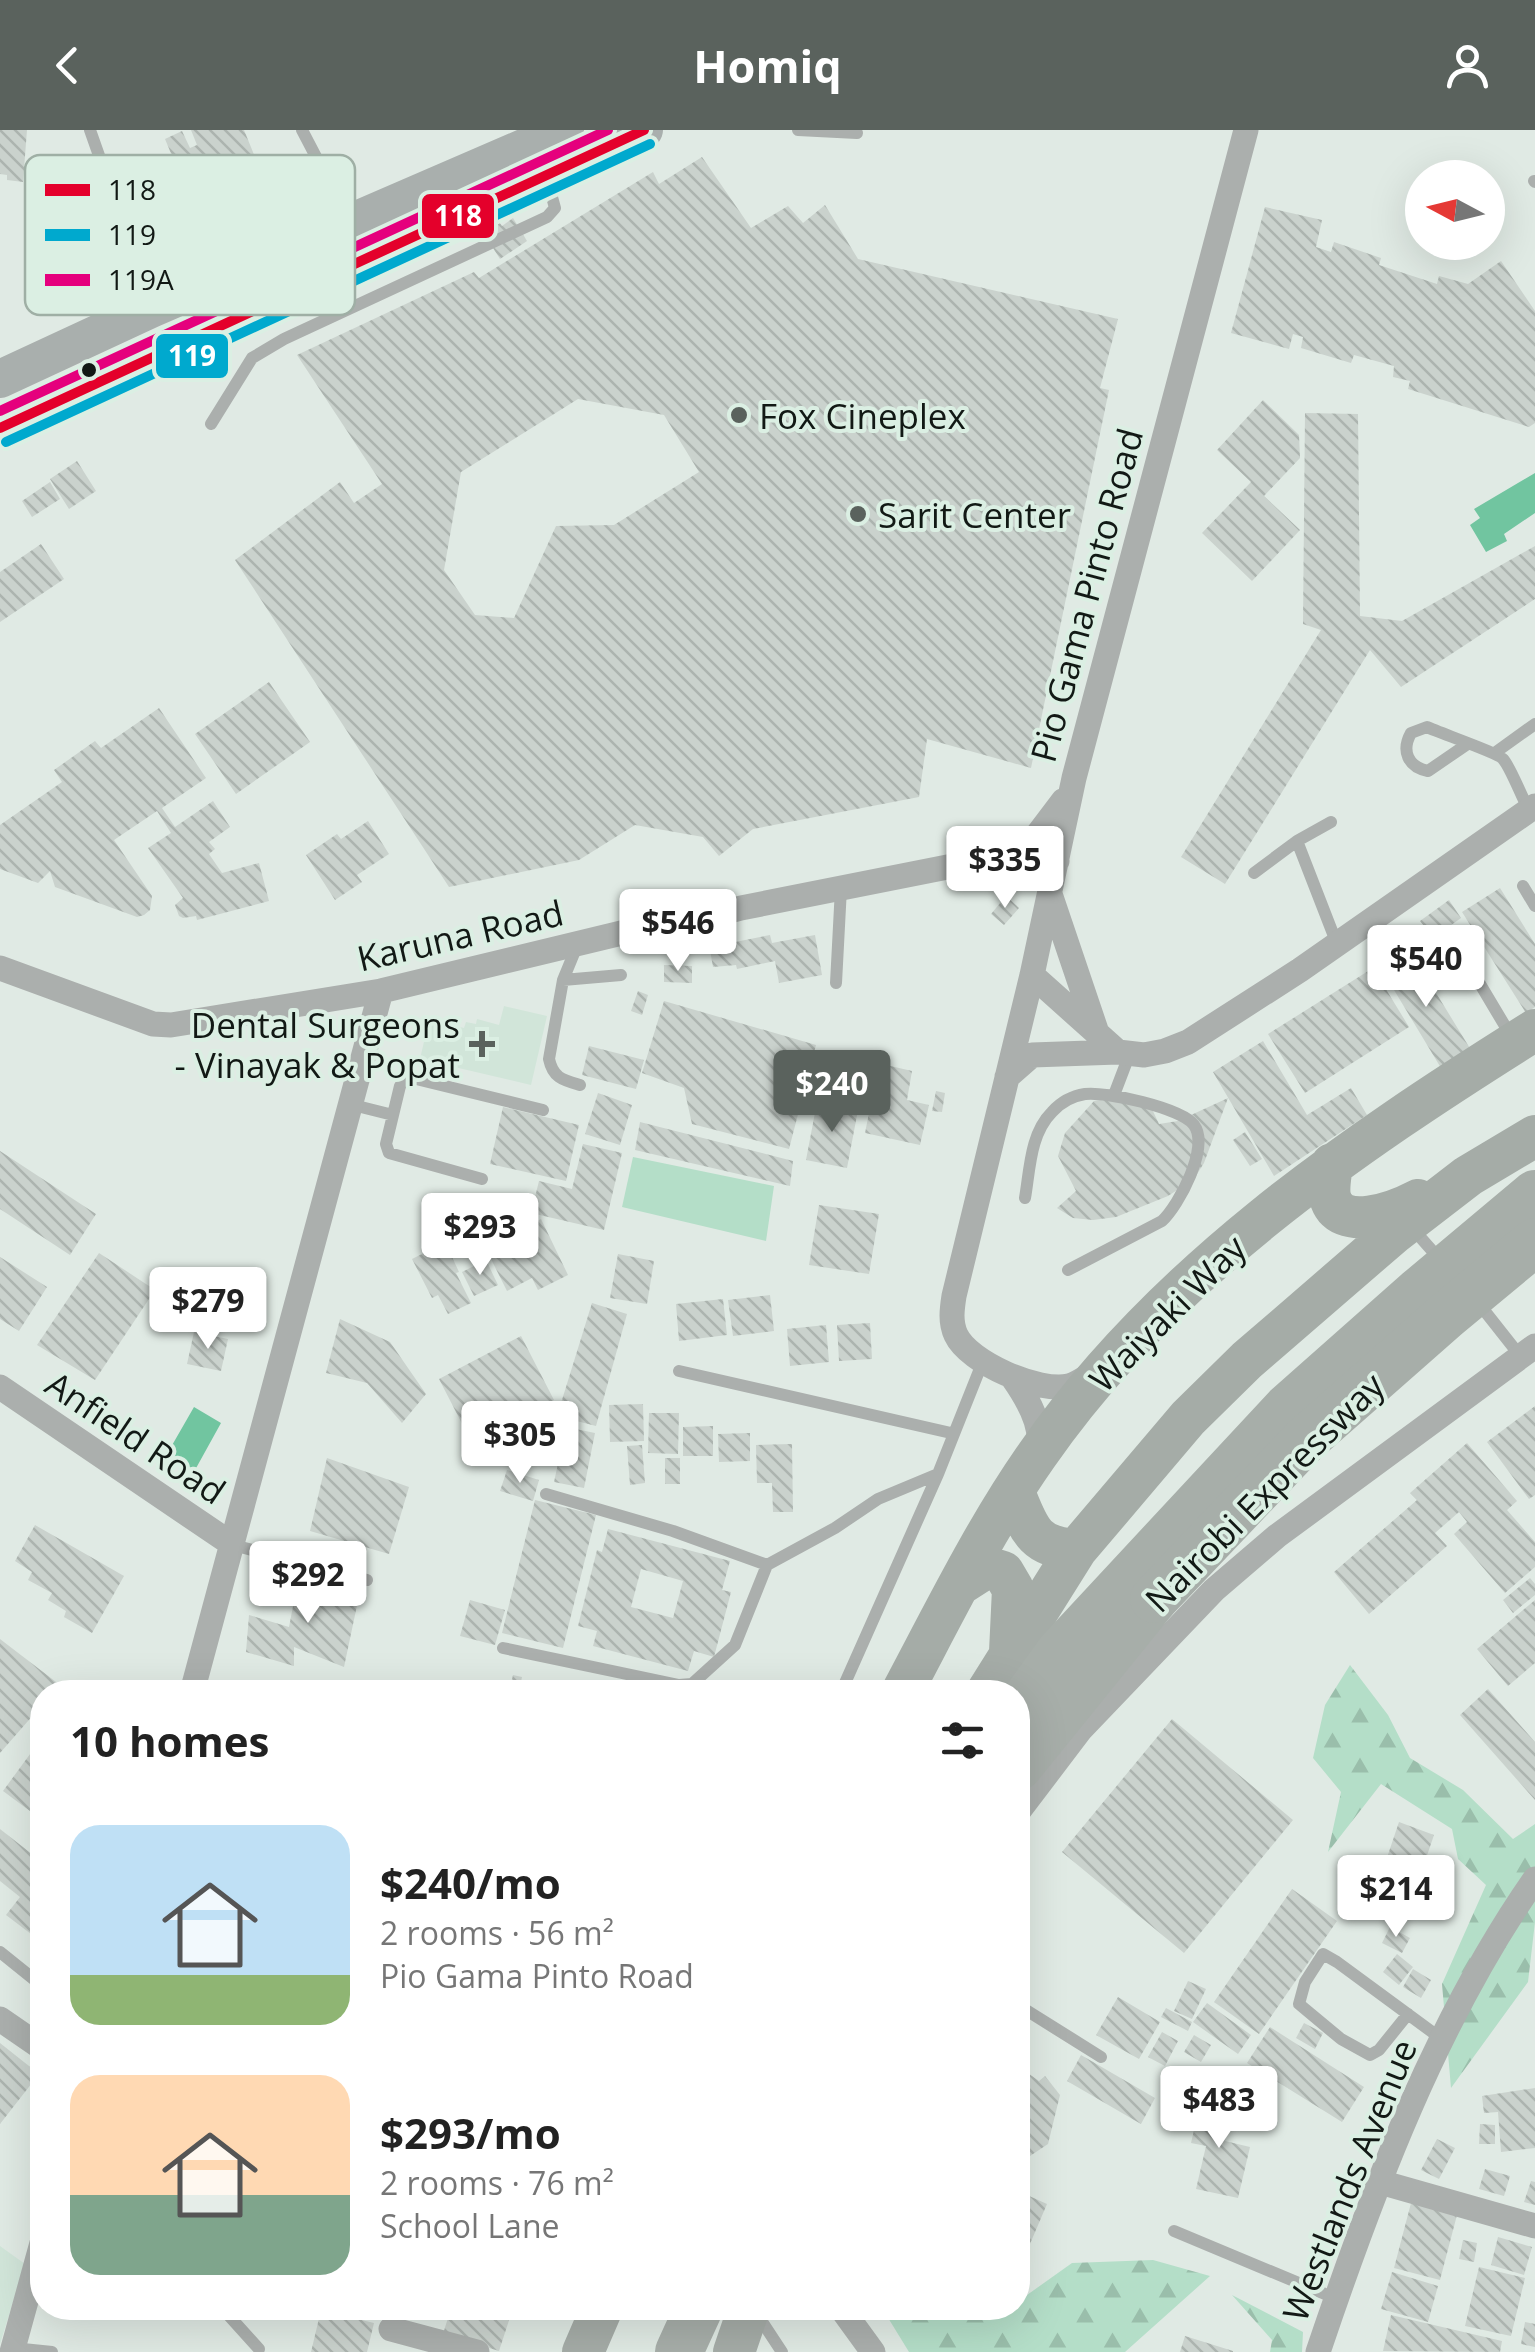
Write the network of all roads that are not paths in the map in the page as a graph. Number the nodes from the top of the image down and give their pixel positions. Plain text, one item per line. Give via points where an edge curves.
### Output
1 (90, 130) edge
2 (302, 130) edge
3 (564, 130) edge
4 (644, 130) edge
5 (798, 130) edge
6 (1246, 130) edge
7 (856, 133) dead end
8 (99, 155) edge
9 (315, 155) edge
10 (529, 183) junction
11 (355, 221) edge
12 (355, 264) edge
13 (355, 307) edge
14 (138, 315) edge
15 (244, 315) edge
16 (337, 315) edge
17 (0, 379) edge
18 (212, 424) dead end
19 (0, 428) edge
20 (1535, 724) edge
21 (1466, 745) junction
22 (1496, 752) junction
23 (1074, 778) junction
24 (1532, 808) edge
25 (1330, 822) dead end
26 (1296, 841) junction
27 (1003, 855) junction
28 (1057, 861) junction
29 (1254, 873) dead end
30 (1523, 886) dead end
31 (842, 888) junction
32 (1048, 902) junction
33 (1535, 906) edge
34 (1455, 942) dead end
35 (578, 944) junction
36 (1336, 944) junction
37 (0, 968) edge
38 (621, 975) dead end
39 (1032, 975) junction
40 (562, 980) junction
41 (836, 983) dead end
42 (380, 991) junction
43 (1096, 1030) junction
44 (1525, 1036) edge
45 (1124, 1052) junction
46 (1006, 1077) junction
47 (580, 1086) dead end
48 (1114, 1095) junction
49 (349, 1104) junction
50 (543, 1110) dead end
51 (393, 1114) junction
52 (1535, 1136) edge
53 (1332, 1164) junction
54 (1468, 1176) junction
55 (482, 1180) dead end
56 (1535, 1194) edge
57 (1025, 1198) dead end
58 (1407, 1223) junction
59 (1535, 1242) edge
60 (1068, 1270) dead end
61 (1459, 1281) junction
62 (1528, 1352) edge
63 (983, 1360) junction
64 (1107, 1368) junction
65 (679, 1372) dead end
66 (1013, 1378) junction
67 (0, 1387) edge
68 (952, 1433) junction
69 (1038, 1454) junction
70 (938, 1474) junction
71 (1014, 1492) junction
72 (546, 1494) dead end
73 (232, 1545) junction
74 (1076, 1550) junction
75 (767, 1565) junction
76 (368, 1580) dead end
77 (962, 1583) junction
78 (502, 1648) dead end
79 (1010, 1654) junction
80 (195, 1680) edge
81 (655, 1680) edge
82 (697, 1680) edge
83 (845, 1680) edge
84 (909, 1680) edge
85 (994, 1680) edge
86 (1030, 1693) edge
87 (1030, 1752) edge
88 (1030, 1796) edge
89 (1535, 1879) edge
90 (0, 1952) edge
91 (30, 1977) edge
92 (1030, 2013) edge
93 (1408, 2014) junction
94 (0, 2019) edge
95 (30, 2040) edge
96 (1443, 2040) junction
97 (1101, 2057) dead end
98 (1380, 2182) junction
99 (1535, 2226) edge
100 (1174, 2232) dead end
101 (30, 2297) edge
102 (1337, 2299) junction
103 (233, 2320) edge
104 (597, 2320) edge
105 (659, 2320) edge
106 (694, 2320) edge
107 (713, 2320) edge
108 (746, 2320) edge
109 (759, 2320) edge
110 (850, 2320) edge
111 (391, 2329) dead end
112 (259, 2349) dead end
113 (12, 2350) edge
114 (52, 2352) edge
115 (477, 2352) edge
116 (583, 2352) edge
117 (644, 2352) edge
118 (680, 2352) edge
119 (703, 2352) edge
120 (734, 2352) edge
121 (782, 2352) edge
122 (873, 2352) edge
123 (1318, 2352) edge

1 - 8 lane
2 - 9 lane
3 - 11 main road
4 - 10 main road
5 - 7 lane
6 - 23 street, Pio Gama Pinto Road
10 - 12 main road
10 - 13 lane via 552,197 555,208 546,217
14 - 17 main road
15 - 19 main road
16 - 18 lane via 252,358
20 - 22 lane
21 - 21 lane via 1427,727 1411,733 1406,749 1410,762 1428,770
21 - 22 lane
22 - 24 lane
23 - 27 street, Karuna Road via 1047,826
23 - 28 street, Pio Gama Pinto Road
24 - 36 street
25 - 26 lane
26 - 29 lane
26 - 36 lane
27 - 28 street, Karuna Road
27 - 31 street, Karuna Road
27 - 32 street
28 - 32 street, Pio Gama Pinto Road
30 - 33 lane
31 - 35 street, Karuna Road
31 - 41 lane
32 - 39 street, Pio Gama Pinto Road
32 - 43 street
34 - 44 lane
35 - 40 lane
35 - 42 street, Karuna Road
36 - 45 street via 1188,1042 1164,1051
37 - 42 street, Karuna Road via 153,1024
38 - 40 lane
39 - 43 street
39 - 46 street, Pio Gama Pinto Road
40 - 47 lane via 551,1071
42 - 49 street
43 - 45 street
44 - 53 highway, Waiyaki Way
45 - 46 street via 1032,1055
45 - 48 lane
46 - 63 street, Pio Gama Pinto Road via 952,1318 957,1338
48 - 57 lane via 1081,1094 1054,1109 1039,1130
48 - 60 lane via 1182,1115 1194,1124 1198,1150 1181,1197 1162,1222
49 - 51 lane
49 - 73 street
50 - 51 lane via 412,1078 400,1086
51 - 55 lane via 389,1152
52 - 54 highway
53 - 54 highway via 1329,1196 1336,1209 1360,1219 1399,1210
53 - 64 highway, Waiyaki Way via 1168,1301
54 - 58 highway
56 - 61 highway, Nairobi Expressway
58 - 61 lane
58 - 74 highway via 1188,1418
59 - 61 highway, Nairobi Expressway, bridge
61 - 62 lane
61 - 86 highway, Nairobi Expressway via 1287,1408 1061,1650
61 - 87 highway, Nairobi Expressway, bridge via 1154,1599
62 - 88 street via 1214,1590 1082,1728
63 - 66 street, Pio Gama Pinto Road
63 - 68 lane
64 - 66 street, Pio Gama Pinto Road via 1068,1386
64 - 69 highway, Waiyaki Way
65 - 68 lane
66 - 69 street via 1033,1414
67 - 73 street, Anfield Road
68 - 70 lane
69 - 71 highway, Waiyaki Way
70 - 75 lane via 878,1499
70 - 83 lane
71 - 74 highway via 1028,1528 1052,1548
71 - 77 highway, Waiyaki Way
72 - 75 lane
73 - 76 lane
73 - 80 street
74 - 79 highway
75 - 82 lane via 735,1646
77 - 79 highway via 987,1567 1003,1572 1014,1589
77 - 84 highway, Waiyaki Way
78 - 81 lane
79 - 85 highway
89 - 96 street, Westlands Avenue via 1492,1940
90 - 91 lane
92 - 97 lane
93 - 93 lane via 1370,2055 1300,2004 1323,1954
93 - 96 lane
94 - 95 street
96 - 98 street, Westlands Avenue
98 - 99 street
98 - 102 street, Westlands Avenue
100 - 102 lane
101 - 113 street
102 - 123 street, Westlands Avenue
103 - 112 lane
104 - 116 highway
105 - 117 highway
106 - 118 highway
107 - 119 highway
108 - 120 highway
109 - 121 lane
110 - 122 street
111 - 115 street
113 - 114 lane

